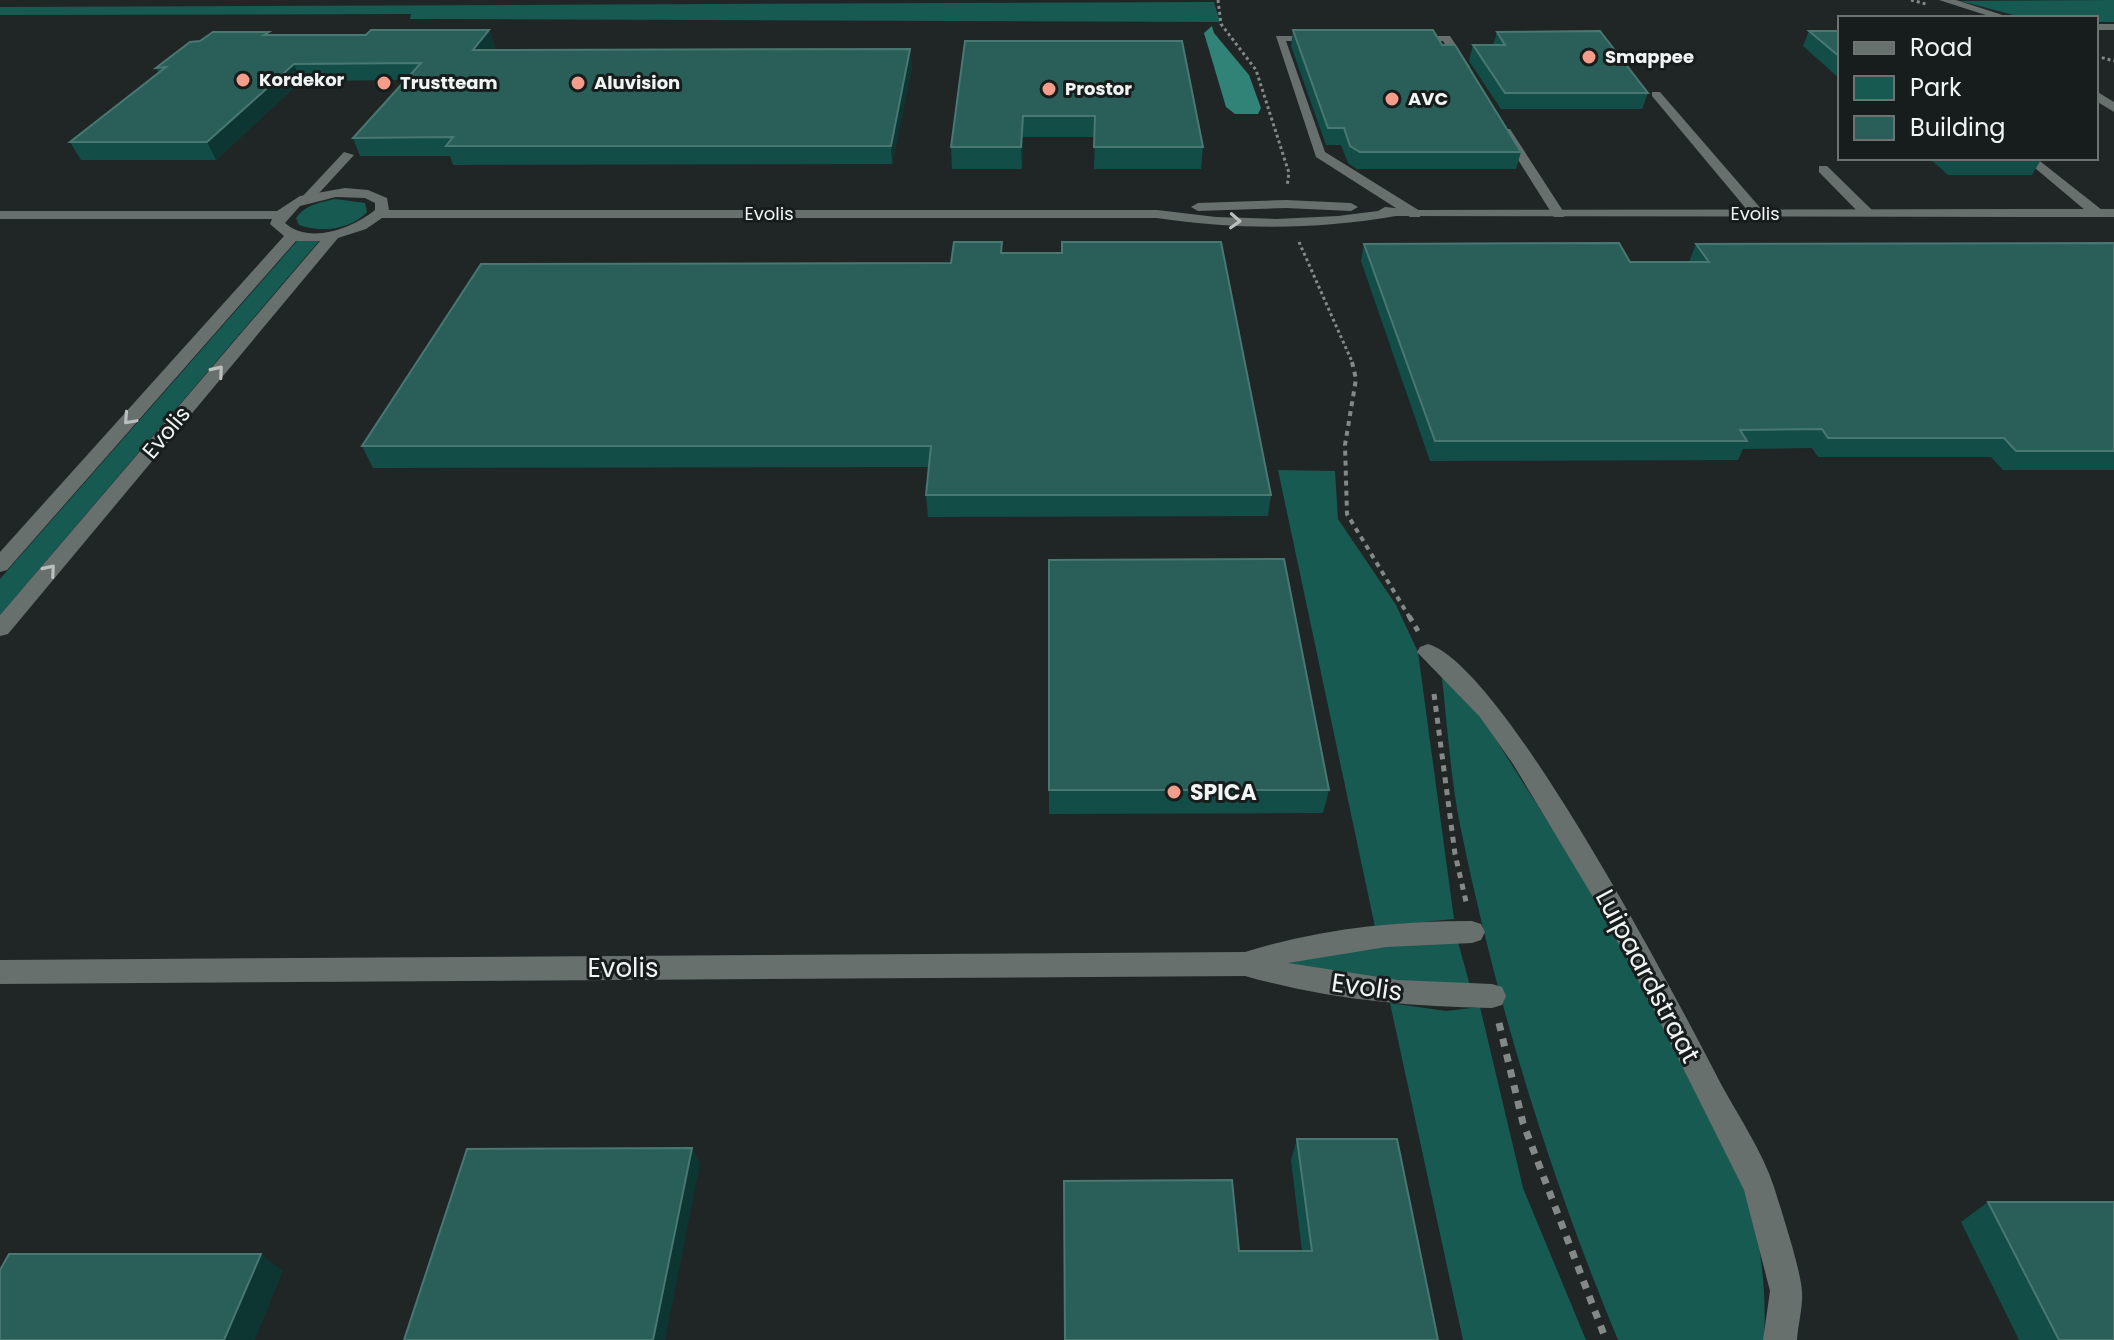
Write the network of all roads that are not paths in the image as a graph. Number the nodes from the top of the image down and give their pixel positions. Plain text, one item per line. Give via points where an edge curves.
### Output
1 (1944, 0) edge
2 (2000, 16) edge
3 (1325, 38) edge
4 (1401, 38) edge
5 (1472, 78) edge
6 (1656, 94) dead end
7 (1498, 118) edge
8 (348, 155) dead end
9 (2031, 160) edge
10 (1823, 169) dead end
11 (306, 200) junction
12 (1867, 213) junction
13 (2097, 213) junction
14 (2114, 213) edge
15 (380, 214) junction
16 (1415, 214) junction
17 (1559, 214) junction
18 (1758, 214) junction
19 (0, 215) edge
20 (281, 215) junction
21 (293, 235) junction
22 (333, 235) junction
23 (0, 565) edge
24 (0, 629) edge
25 (1428, 652) dead end
26 (1472, 932) dead end
27 (1245, 964) junction
28 (0, 972) edge
29 (1492, 996) dead end
30 (1780, 1340) edge

1 - 2 street
3 - 16 lane via 1280,38 1320,154
4 - 5 lane via 1446,38
6 - 18 lane
7 - 17 lane
8 - 11 lane
9 - 13 lane
10 - 12 lane
11 - 15 street via 345,192 368,194 382,201
11 - 20 street
12 - 13 street, Evolis
12 - 18 street, Evolis
13 - 14 street, Evolis
15 - 16 street, Evolis via 1157,214 1244,222
15 - 22 street
16 - 17 street, Evolis
17 - 18 street, Evolis
19 - 20 street
20 - 21 street via 280,230
21 - 22 street
21 -> 23 street, Evolis
24 -> 22 street, Evolis
25 - 30 street, Luipaardstraat via 1488,711 1521,758 1665,1003 1758,1186 1786,1291
26 - 27 street, Evolis via 1419,931 1278,952
27 - 28 street, Evolis
27 - 29 street, Evolis via 1382,990

